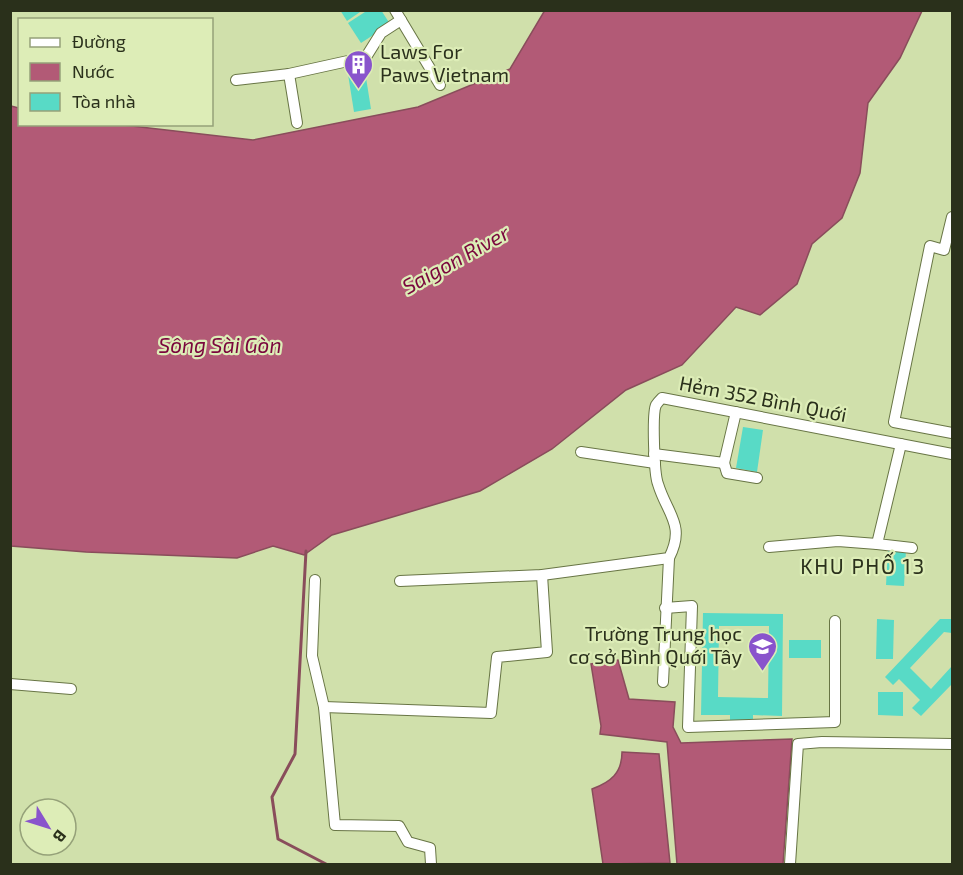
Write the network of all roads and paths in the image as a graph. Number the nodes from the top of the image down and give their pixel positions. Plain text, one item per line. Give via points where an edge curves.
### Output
1 (398, 15) edge
2 (289, 74) junction
3 (236, 80) dead end
4 (440, 85) dead end
5 (297, 123) dead end
6 (952, 217) edge
7 (736, 412) junction
8 (952, 433) edge
9 (901, 444) junction
10 (581, 452) dead end
11 (952, 454) edge
12 (655, 458) junction
13 (724, 463) junction
14 (757, 478) dead end
15 (877, 544) junction
16 (769, 548) dead end
17 (912, 548) dead end
18 (669, 558) junction
19 (542, 575) junction
20 (315, 580) dead end
21 (400, 581) dead end
22 (665, 608) junction
23 (835, 621) dead end
24 (663, 682) dead end
25 (10, 684) edge
26 (71, 689) dead end
27 (324, 707) junction
28 (952, 744) edge
29 (430, 864) edge
30 (790, 864) edge

1 - 2 street via 366,57
1 - 4 street
2 - 3 street
2 - 5 street
6 - 8 street via 944,250 930,246 894,422
7 - 9 street, Hẻm 352 Bình Quới
7 - 12 street, Hẻm 352 Bình Quới via 662,398 655,406
7 - 13 street
9 - 11 street, Hẻm 352 Bình Quới
9 - 15 street
10 - 12 street
12 - 13 street
12 - 18 street, Hẻm 352 Bình Quới via 657,484 675,518 676,544
13 - 14 street via 727,473
15 - 16 street via 838,542
15 - 17 street
18 - 19 street
18 - 22 street, Hẻm 352 Bình Quới
19 - 21 street
19 - 27 street via 547,652 496,657 491,713
20 - 27 street via 312,656
22 - 23 street via 692,606 688,727 835,722
22 - 24 street, Hẻm 352 Bình Quới
25 - 26 street
27 - 29 street via 335,825 399,826 408,842 430,848
28 - 30 street via 798,744

